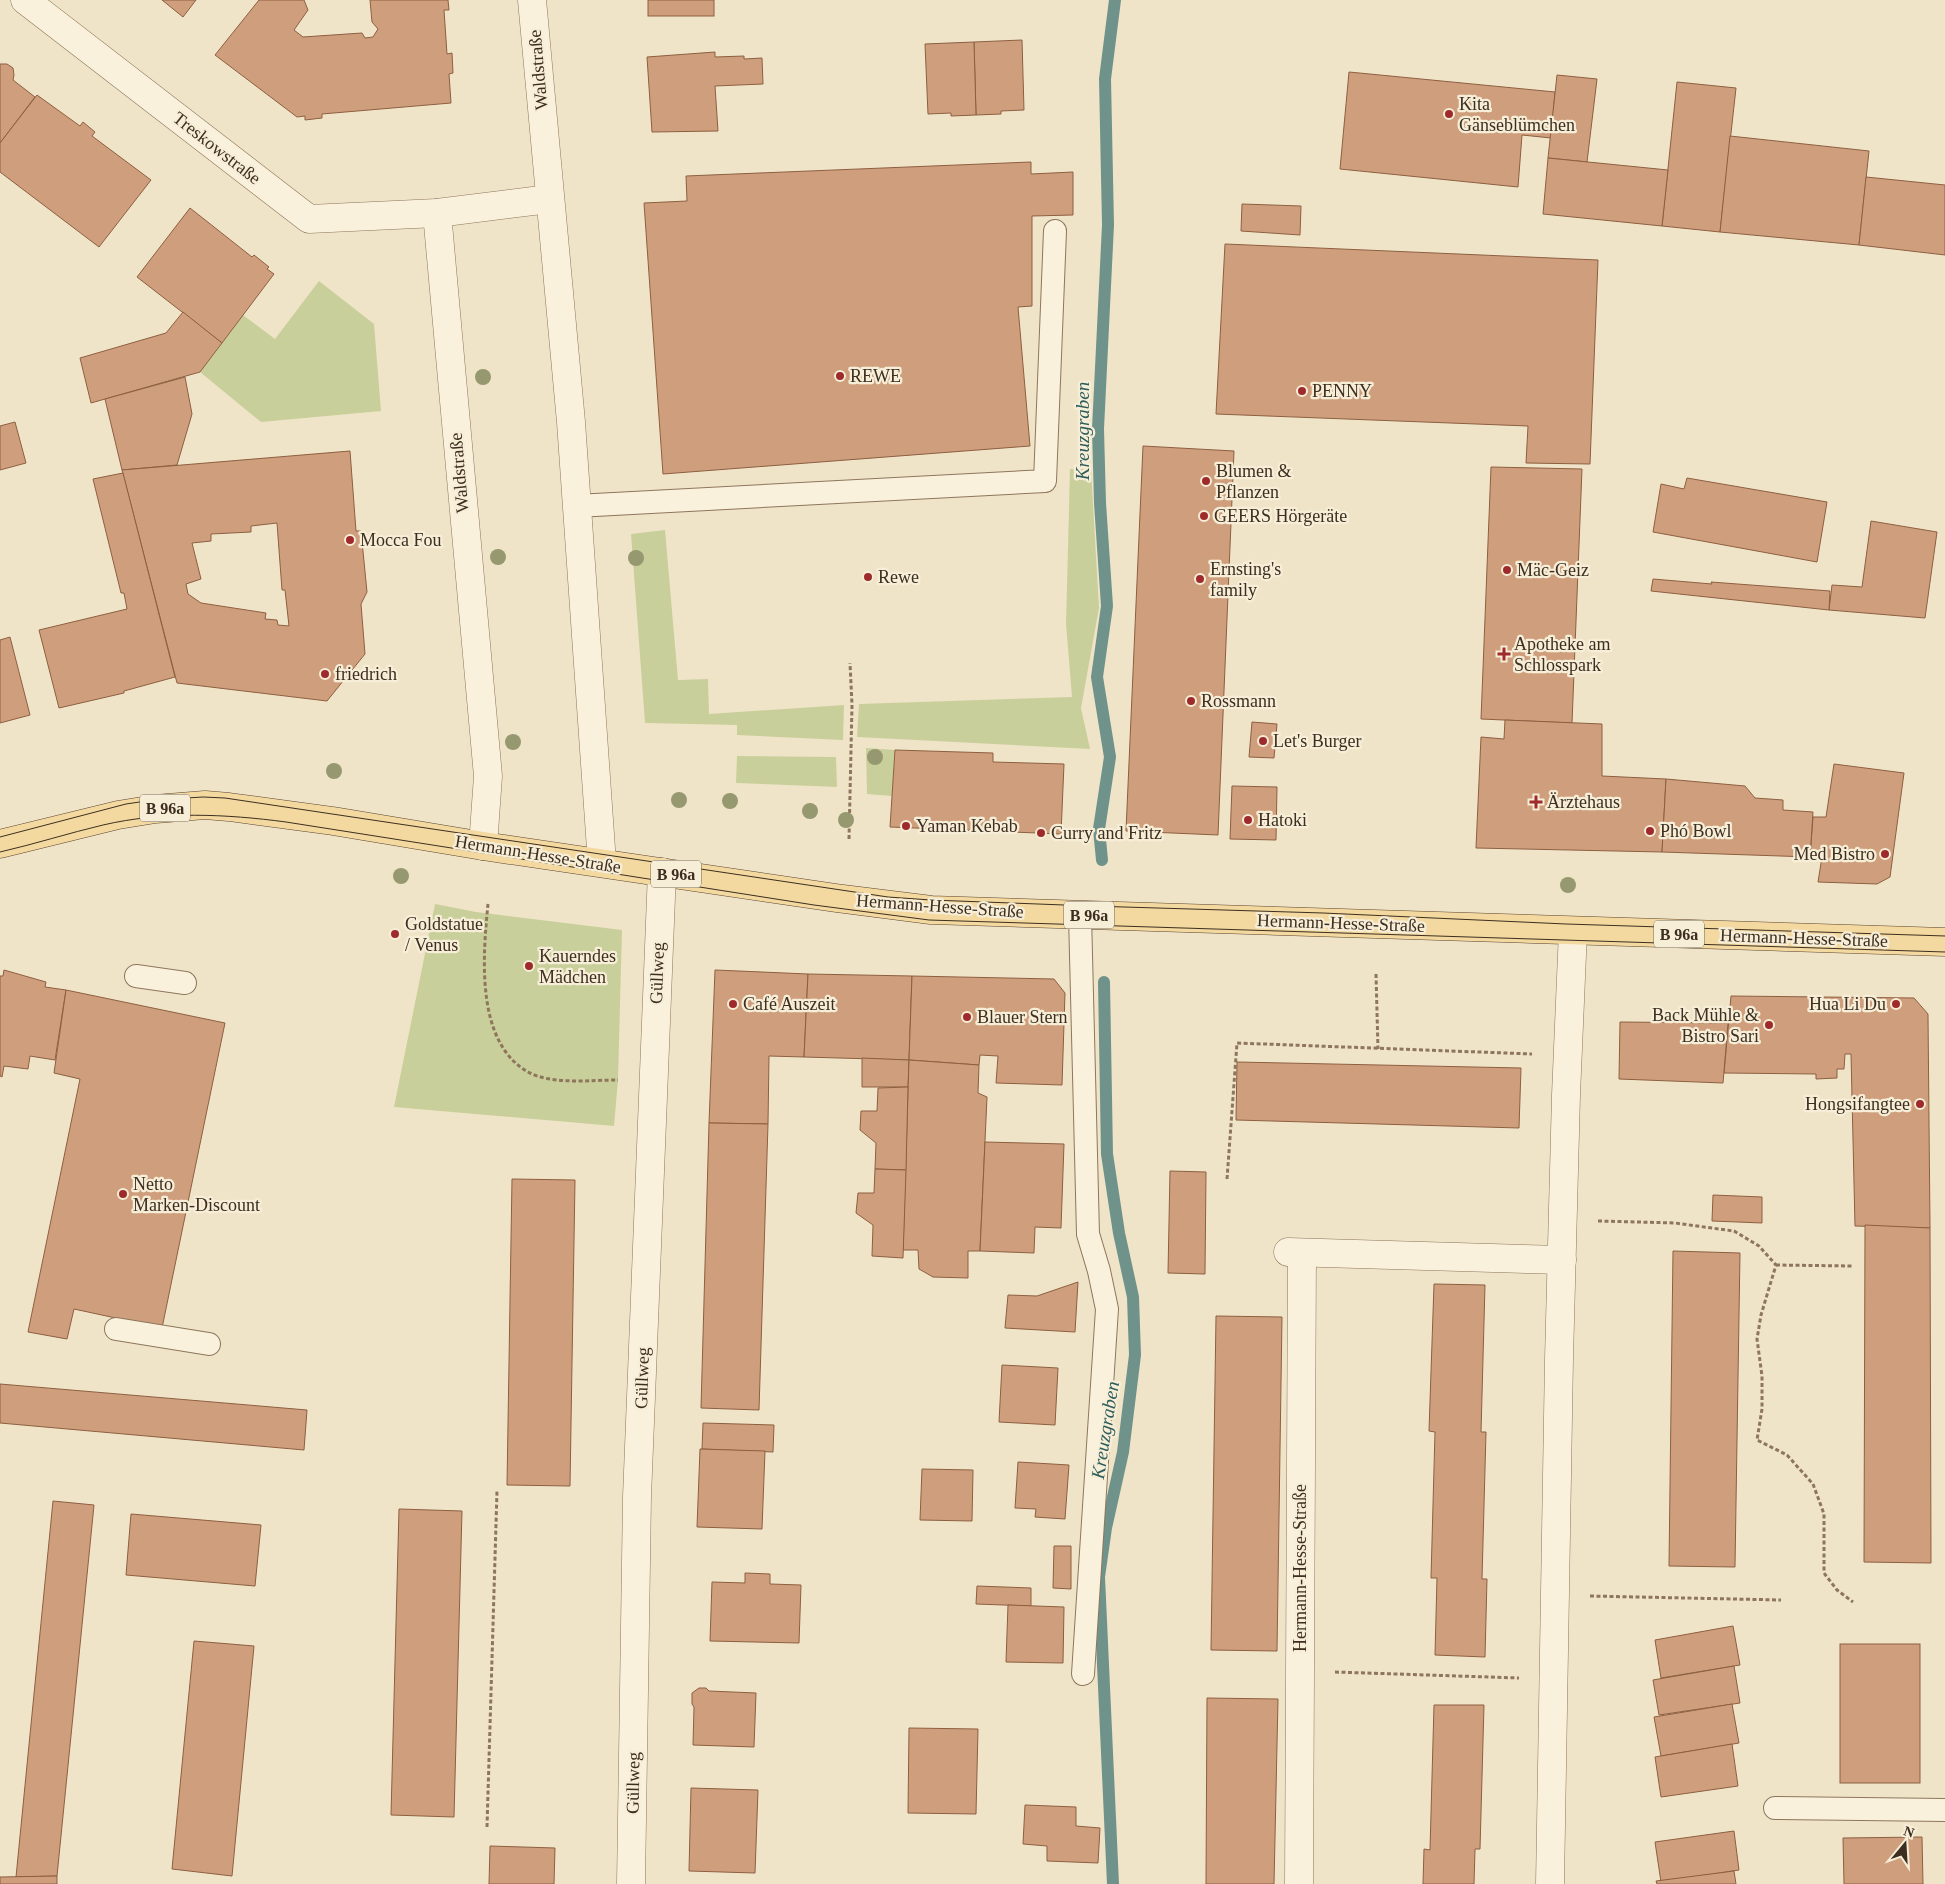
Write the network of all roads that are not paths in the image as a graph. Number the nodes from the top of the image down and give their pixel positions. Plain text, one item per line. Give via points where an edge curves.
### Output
1 (25, 0) edge
2 (532, 0) edge
3 (549, 199) junction
4 (436, 213) junction
5 (1055, 231) dead end
6 (576, 506) junction
7 (0, 844) edge
8 (482, 846) junction
9 (602, 863) junction
10 (662, 872) junction
11 (1080, 915) junction
12 (1573, 931) junction
13 (1945, 942) edge
14 (136, 976) dead end
15 (185, 983) dead end
16 (1562, 1260) junction
17 (116, 1330) dead end
18 (208, 1344) dead end
19 (1084, 1674) dead end
20 (1775, 1808) dead end
21 (1945, 1810) edge
22 (631, 1884) edge
23 (1299, 1884) edge
24 (1550, 1884) edge

1 - 4 street, Treskowstraße via 309,219
2 - 3 street, Waldstraße
3 - 4 street
3 - 6 street, Waldstraße
4 - 8 street, Waldstraße via 488,776
5 - 6 lane via 1045,481
6 - 9 street, Waldstraße
7 - 8 main road, Hermann-Hesse-Straße / B 96a via 118,815 205,805 294,815
8 - 9 main road, Hermann-Hesse-Straße / B 96a
9 - 10 main road, Hermann-Hesse-Straße / B 96a
10 - 11 main road, Hermann-Hesse-Straße / B 96a via 931,910
10 - 22 street, Güllweg via 637,1497
11 - 12 main road, Hermann-Hesse-Straße / B 96a
11 - 19 lane via 1088,1234 1106,1308
12 - 13 main road, Hermann-Hesse-Straße / B 96a
12 - 16 street
14 - 15 lane
16 - 23 street, Hermann-Hesse-Straße via 1295,1252
16 - 24 street
17 - 18 lane
20 - 21 lane

